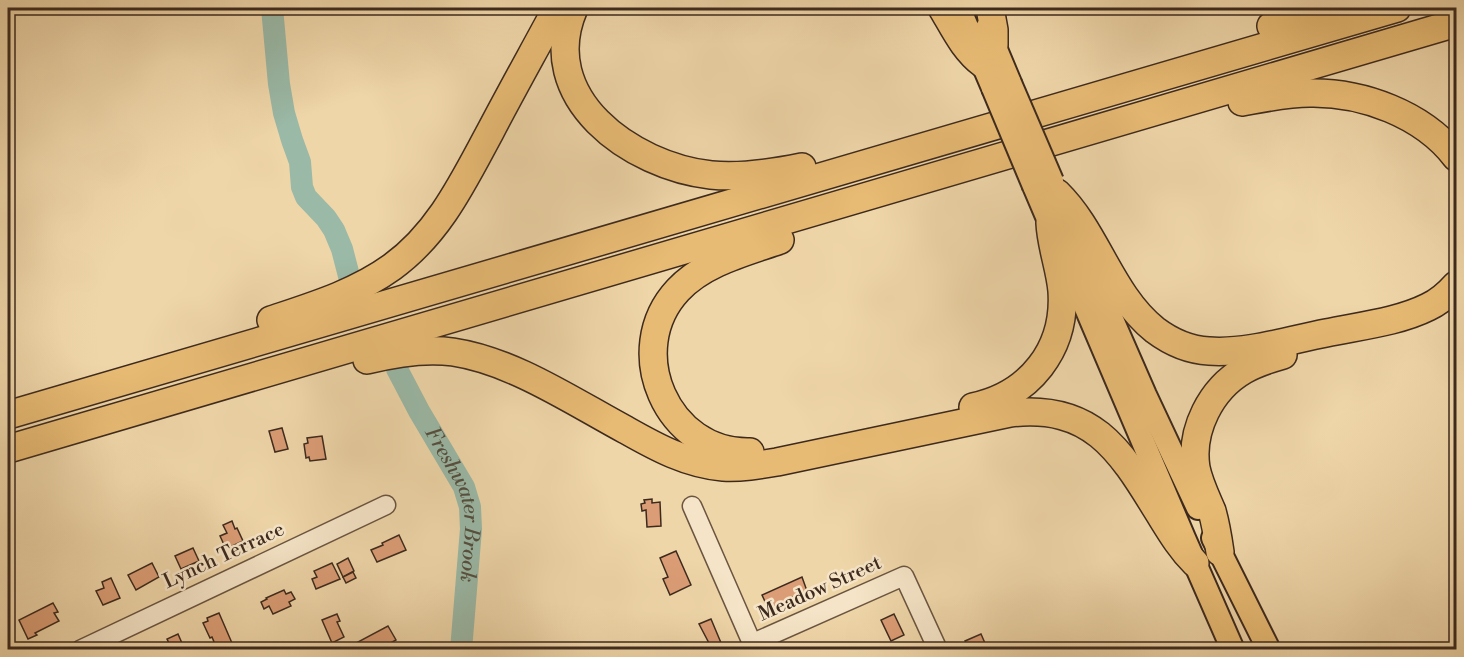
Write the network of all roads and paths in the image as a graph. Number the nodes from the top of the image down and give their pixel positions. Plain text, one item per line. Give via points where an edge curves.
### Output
1 (557, 8) edge
2 (574, 8) edge
3 (942, 8) edge
4 (959, 8) edge
5 (979, 8) edge
6 (990, 8) edge
7 (1323, 8) edge
8 (1397, 8) edge
9 (1456, 23) edge
10 (995, 70) junction
11 (1098, 95) junction
12 (1190, 102) junction
13 (900, 153) junction
14 (1456, 157) edge
15 (932, 178) junction
16 (1048, 187) junction
17 (1050, 223) junction
18 (1456, 285) edge
19 (1456, 304) edge
20 (289, 366) junction
21 (113, 385) junction
22 (8, 416) edge
23 (95, 423) junction
24 (8, 449) edge
25 (8, 465) edge
26 (386, 505) dead end
27 (692, 506) dead end
28 (1220, 552) junction
29 (1195, 562) junction
30 (1252, 615) junction
31 (754, 646) edge
32 (80, 650) edge
33 (938, 650) edge
34 (1233, 650) edge
35 (1269, 650) edge
36 (1281, 650) edge

1 - 21 highway via 453,200 405,258 346,293 151,359
2 - 13 highway via 565,48 576,92 603,128 648,157 688,171 736,176 781,171 863,152
3 - 10 highway via 973,57
4 - 10 main road
5 - 10 main road
6 - 10 highway
7 - 11 highway via 1129,72
8 - 11 highway
9 - 12 highway
10 - 16 main road, bridge
11 - 13 highway
12 - 14 highway via 1221,106 1304,93 1349,96 1411,120
12 - 15 highway
13 - 21 highway
15 - 17 highway via 902,199 720,262 678,290 657,327 653,356 662,395 686,429 723,449 764,451 979,406 1007,395 1041,366 1059,329 1062,291
15 - 20 highway
16 - 17 main road
16 - 18 highway via 1077,216 1143,319 1173,341 1193,349 1249,349 1397,317 1436,303
16 - 28 main road
17 - 29 main road
19 - 28 highway via 1413,327 1266,360 1243,370 1224,386 1203,419 1195,452 1198,477 1214,520
20 - 23 highway
20 - 29 highway via 327,368 416,352 467,355 524,375 666,451 723,467 777,462 1010,413 1038,411 1062,415 1088,426 1114,449 1179,545
21 - 22 highway
23 - 24 highway
23 - 25 highway via 62,445
26 - 32 street, Lynch Terrace
27 - 31 street
28 - 30 main road
29 - 34 main road
30 - 35 main road
30 - 36 main road
31 - 33 street, Meadow Street via 904,576

